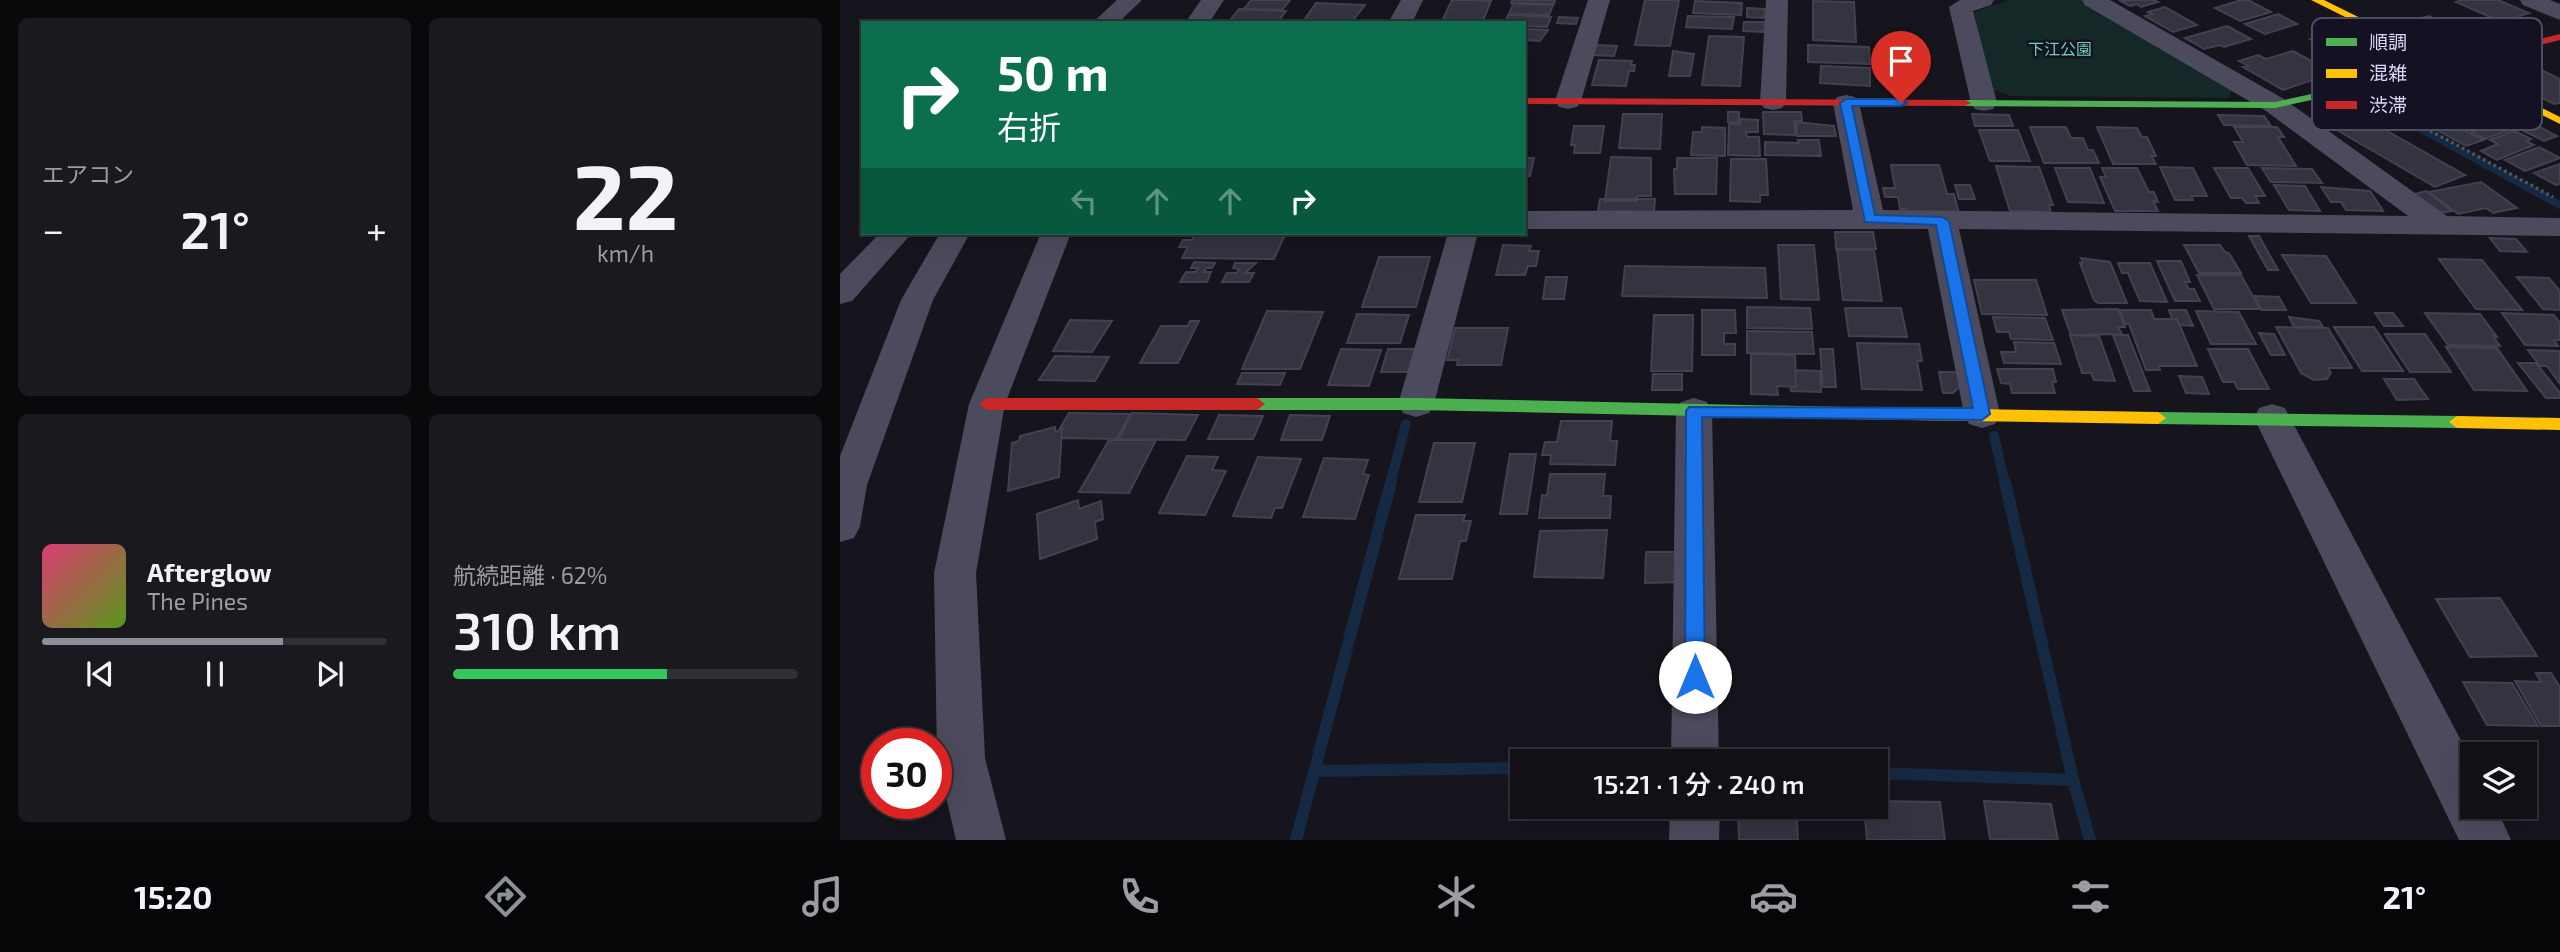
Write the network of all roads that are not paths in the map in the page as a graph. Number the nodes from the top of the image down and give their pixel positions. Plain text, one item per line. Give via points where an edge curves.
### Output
1 (1131, 0) edge
2 (1213, 0) edge
3 (1412, 0) edge
4 (1599, 0) edge
5 (1777, 0) edge
6 (1983, 0) edge
7 (2093, 0) edge
8 (2316, 0) edge
9 (2531, 0) edge
10 (2560, 13) edge
11 (2353, 18) edge
12 (1105, 21) edge
13 (1198, 21) edge
14 (1400, 21) edge
15 (2560, 37) edge
16 (2542, 42) edge
17 (2312, 97) edge
18 (1526, 101) edge
19 (1568, 101) junction
20 (1773, 102) junction
21 (1846, 103) junction
22 (1984, 103) junction
23 (2275, 105) junction
24 (2542, 112) edge
25 (2560, 121) edge
26 (1870, 219) junction
27 (1526, 220) edge
28 (1942, 221) junction
29 (2438, 224) junction
30 (2560, 227) edge
31 (895, 235) edge
32 (955, 235) edge
33 (1055, 235) edge
34 (1462, 235) edge
35 (840, 293) edge
36 (987, 404) junction
37 (1416, 404) junction
38 (1694, 411) junction
39 (1982, 414) junction
40 (2272, 418) junction
41 (2560, 424) edge
42 (840, 526) edge
43 (1695, 749) edge
44 (1695, 819) edge
45 (981, 840) edge
46 (1695, 840) edge
47 (2486, 840) edge

1 - 12 street
2 - 13 street
3 - 14 street
4 - 19 street
5 - 20 street
6 - 22 street via 1961,6
7 - 23 street
8 - 11 street
9 - 10 street
15 - 16 street
17 - 23 street
18 - 19 street
19 - 20 street
20 - 21 street
21 - 22 street
21 - 26 street
22 - 23 street
23 - 29 street
24 - 25 street
26 - 27 street
26 - 28 street
28 - 29 street
28 - 39 street
29 - 30 street
31 - 35 street
32 - 42 street via 917,300 848,485
33 - 36 street
34 - 37 street
36 - 37 street
36 - 45 street via 956,573 961,758
37 - 38 street
38 - 39 street
38 - 43 street
39 - 40 street
40 - 41 street
40 - 47 street
44 - 46 street

